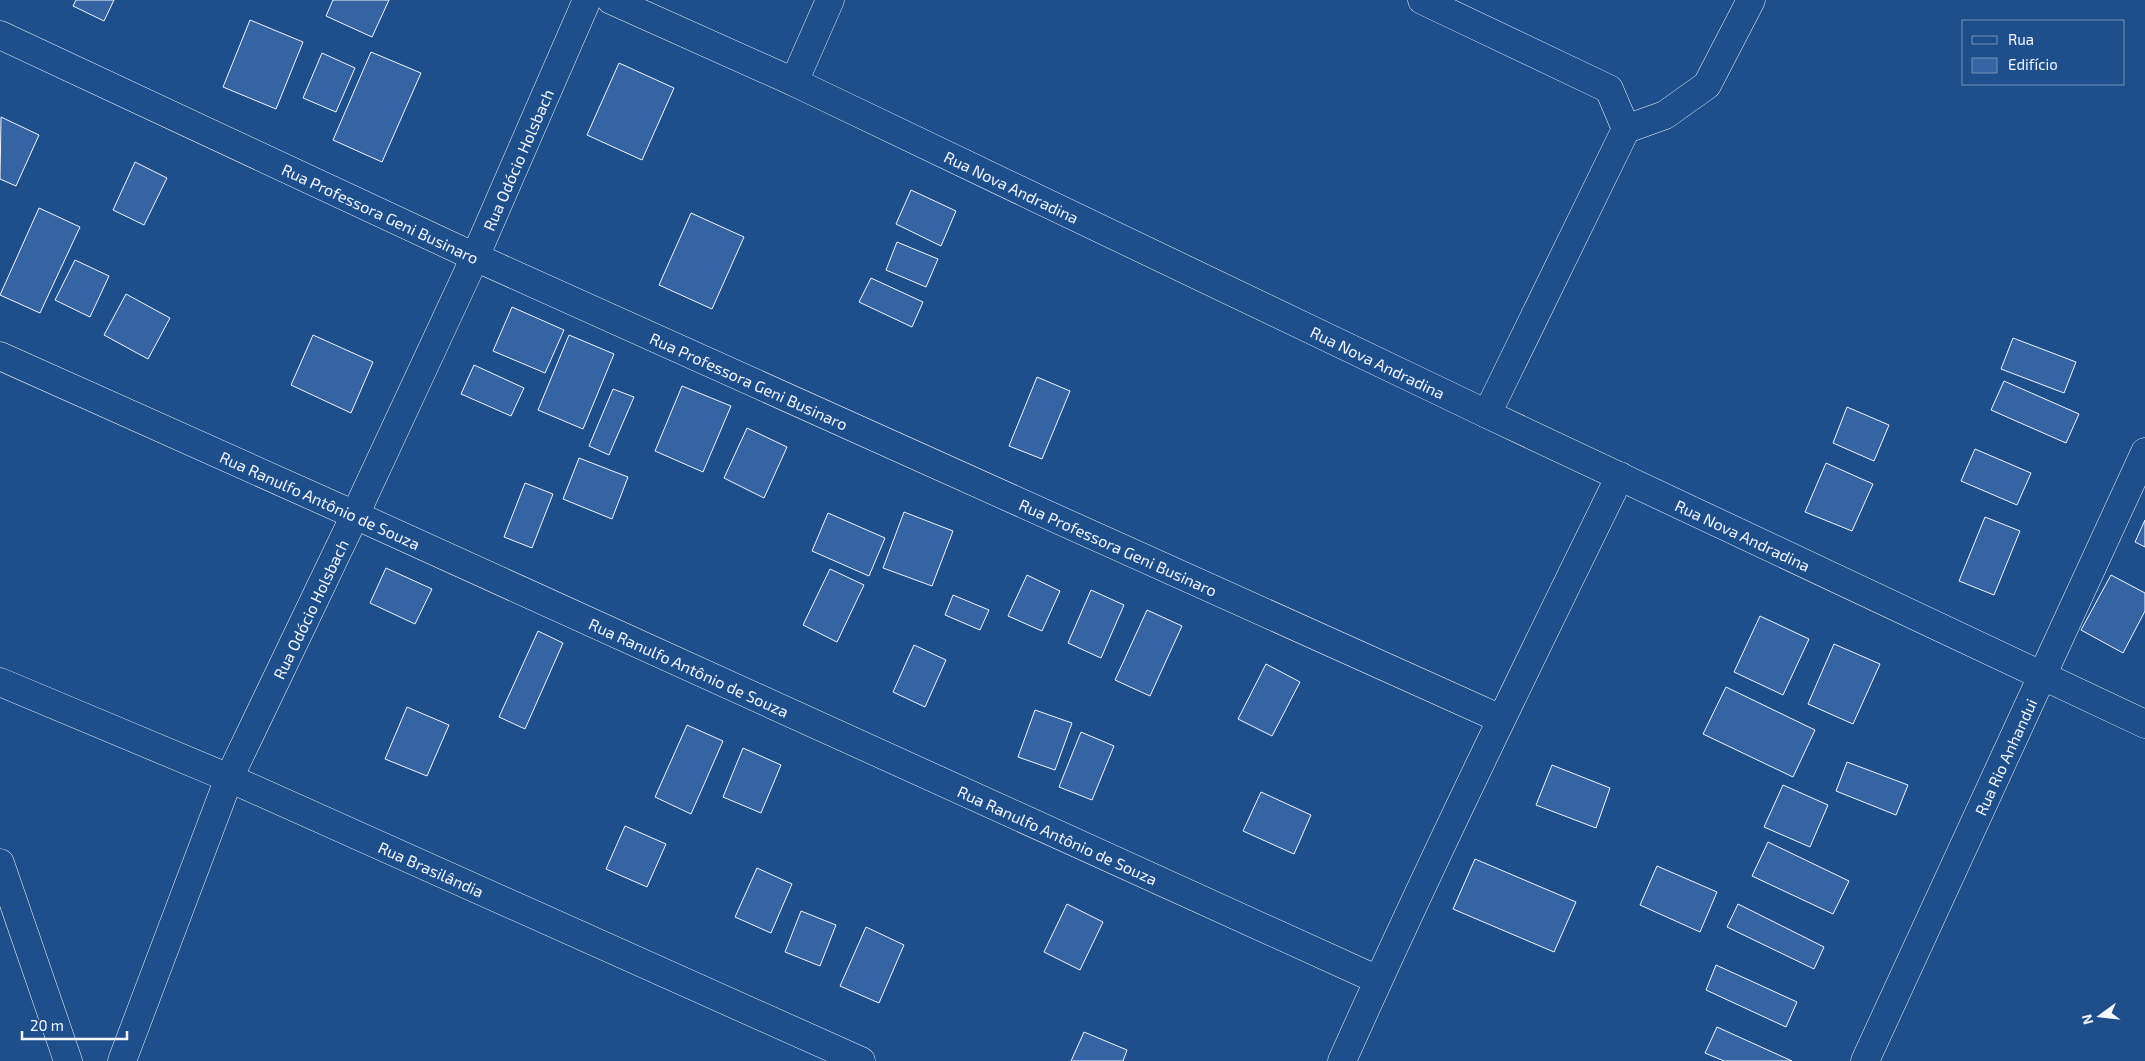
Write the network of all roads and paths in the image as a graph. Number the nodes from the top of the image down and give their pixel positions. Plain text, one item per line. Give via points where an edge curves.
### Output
1 (587, 0) edge
2 (611, 0) edge
3 (830, 0) edge
4 (1422, 0) edge
5 (1751, 0) edge
6 (0, 35) edge
7 (794, 82) junction
8 (1626, 128) junction
9 (475, 257) junction
10 (0, 356) edge
11 (1487, 414) junction
12 (2145, 452) edge
13 (1620, 476) junction
14 (356, 514) junction
15 (2042, 676) junction
16 (0, 682) edge
17 (1502, 720) junction
18 (2145, 724) edge
19 (229, 778) junction
20 (0, 863) edge
21 (1378, 980) junction
22 (68, 1061) edge
23 (122, 1061) edge
24 (861, 1061) edge
25 (1342, 1061) edge
26 (1865, 1061) edge

1 - 9 street, Rua Odócio Holsbach
2 - 7 street, Rua Nova Andradina
3 - 7 street
4 - 8 street via 1609,89
5 - 8 street via 1707,85 1665,114
6 - 9 street, Rua Professora Geni Businaro
7 - 11 street, Rua Nova Andradina
8 - 11 street
9 - 14 street, Rua Odócio Holsbach
9 - 17 street, Rua Professora Geni Businaro
10 - 14 street, Rua Ranulfo Antônio de Souza
11 - 13 street, Rua Nova Andradina
12 - 15 street, Rua Rio Anhandui
13 - 15 street, Rua Nova Andradina
13 - 17 street
14 - 19 street, Rua Odócio Holsbach
14 - 21 street, Rua Ranulfo Antônio de Souza
15 - 18 street, Rua Nova Andradina
15 - 26 street, Rua Rio Anhandui
16 - 19 street, Rua Brasilândia
17 - 21 street
19 - 23 street, Rua Odócio Holsbach
19 - 24 street, Rua Brasilândia
20 - 22 street
21 - 25 street

